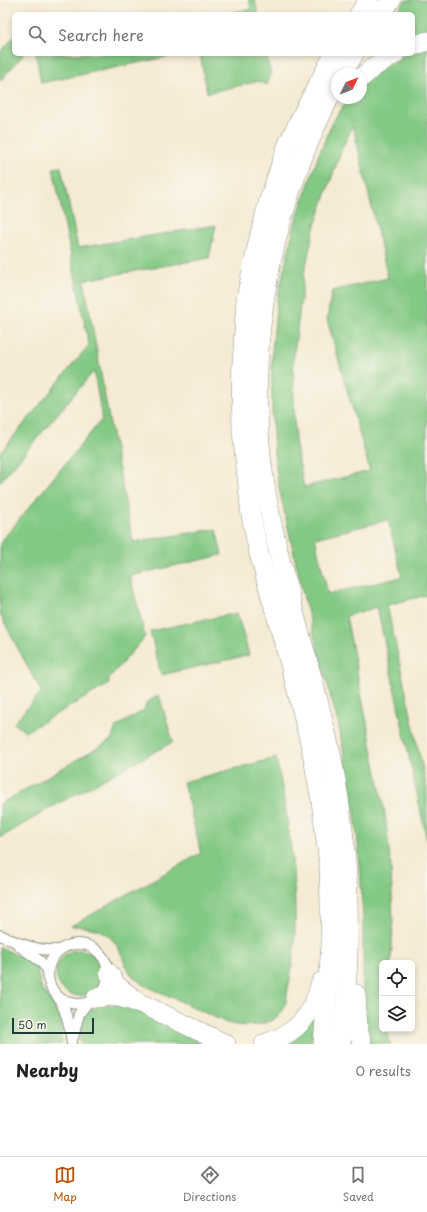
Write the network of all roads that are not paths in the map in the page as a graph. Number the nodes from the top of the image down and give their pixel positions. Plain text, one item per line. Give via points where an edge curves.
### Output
1 (358, 0) edge
2 (369, 0) edge
3 (391, 0) edge
4 (350, 12) edge
5 (360, 12) edge
6 (382, 12) edge
7 (427, 41) edge
8 (415, 45) edge
9 (322, 56) edge
10 (333, 56) edge
11 (353, 56) edge
12 (392, 56) edge
13 (346, 68) edge
14 (367, 73) edge
15 (314, 90) junction
16 (331, 95) edge
17 (339, 104) edge
18 (287, 198) junction
19 (348, 882) junction
20 (0, 935) edge
21 (15, 942) junction
22 (331, 944) junction
23 (59, 950) junction
24 (48, 970) junction
25 (109, 973) junction
26 (58, 996) junction
27 (92, 1001) junction
28 (142, 1004) junction
29 (72, 1043) edge
30 (226, 1044) edge
31 (264, 1044) edge
32 (323, 1044) edge
33 (341, 1044) edge
34 (362, 1044) edge

1 - 4 highway
2 - 5 highway
3 - 6 highway
7 - 8 highway
9 - 15 highway via 314,75
10 - 15 highway
11 - 13 highway
12 - 14 highway
15 - 22 highway via 285,153 259,238 246,298 241,395 251,516 311,746 321,801 329,865
16 - 18 highway via 312,133
17 - 18 highway via 330,118 302,180
18 - 19 highway via 273,253 263,311 258,366 261,454 275,540 331,753 342,821
19 - 33 highway via 348,972
19 - 34 highway via 357,922 356,1005
20 - 21 street
21 - 23 street via 46,950
21 - 24 street
22 - 31 highway via 317,997 306,1018 289,1033
22 - 32 highway
23 - 24 street via 50,962
23 - 25 street via 77,943 87,944 102,955
24 - 26 street via 52,988
25 - 27 street via 108,983
25 - 28 highway via 121,990
26 - 27 street via 67,1002 77,1004
26 - 29 street via 68,1018
27 - 28 highway via 109,996
27 - 29 street via 79,1014
28 - 30 highway

